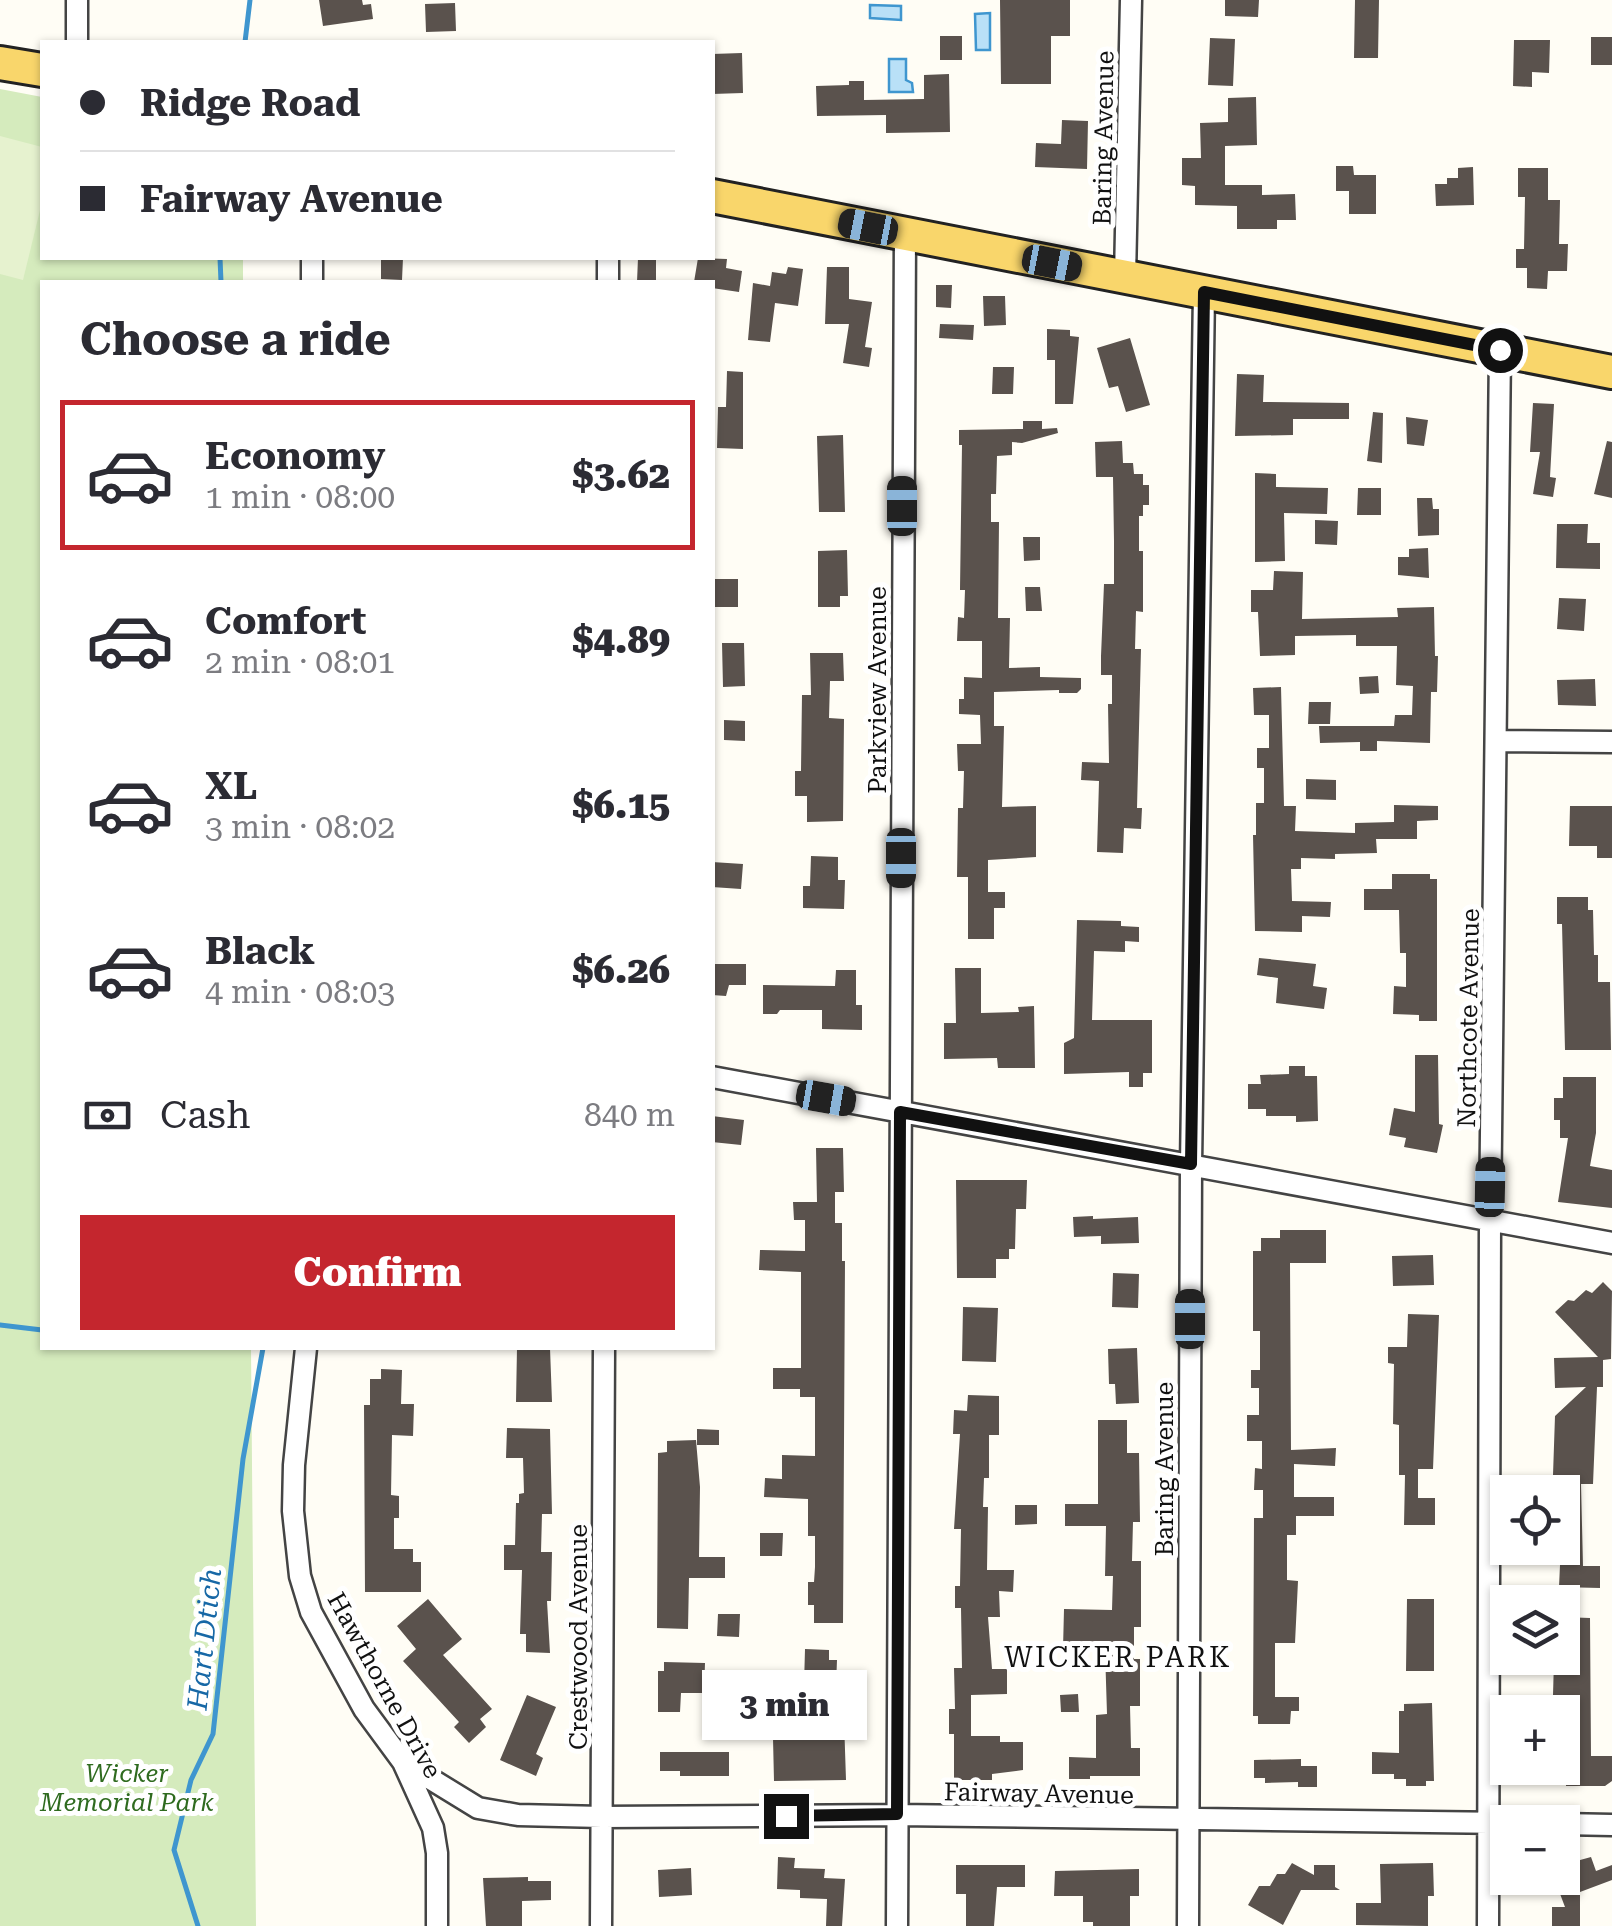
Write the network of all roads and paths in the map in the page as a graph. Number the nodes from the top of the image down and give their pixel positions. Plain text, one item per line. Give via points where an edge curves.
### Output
1 (78, 0) edge
2 (1131, 0) edge
3 (77, 40) edge
4 (0, 63) edge
5 (40, 70) edge
6 (715, 197) edge
7 (905, 234) junction
8 (1126, 277) junction
9 (1204, 292) junction
10 (1500, 350) junction
11 (1612, 372) edge
12 (1497, 741) junction
13 (1612, 742) edge
14 (715, 1079) edge
15 (900, 1112) junction
16 (1191, 1164) junction
17 (1490, 1221) junction
18 (1612, 1244) edge
19 (306, 1350) edge
20 (604, 1350) edge
21 (403, 1762) junction
22 (1498, 1805) edge
23 (897, 1814) junction
24 (602, 1817) junction
25 (1187, 1821) junction
26 (1490, 1823) edge
27 (1580, 1824) edge
28 (1612, 1825) edge
29 (1491, 1895) edge
30 (437, 1926) edge
31 (601, 1926) edge
32 (897, 1926) edge
33 (1188, 1926) edge
34 (1488, 1926) edge

1 - 3 street
2 - 8 street, Baring Avenue
4 - 5 main road
6 - 7 main road
7 - 8 main road
7 - 15 street, Parkview Avenue
8 - 9 main road
9 - 10 main road
9 - 16 street, Baring Avenue
10 - 11 main road
10 - 12 street, Northcote Avenue
12 - 13 street
12 - 17 street, Northcote Avenue
14 - 15 street
15 - 16 street
15 - 23 street, Parkview Avenue
16 - 17 street
16 - 25 street, Baring Avenue
17 - 18 street
17 - 22 street, Northcote Avenue
19 - 21 street, Hawthorne Drive via 294,1465 300,1576 311,1612 364,1710
20 - 24 street, Crestwood Avenue
21 - 24 street, Fairway Avenue via 478,1808
21 - 30 street, Hawthorne Drive via 433,1828
23 - 24 street, Fairway Avenue
23 - 25 street, Fairway Avenue
23 - 32 street, Parkview Avenue
24 - 31 street, Crestwood Avenue
25 - 26 street, Fairway Avenue
25 - 33 street, Baring Avenue
27 - 28 street
29 - 34 street, Northcote Avenue

